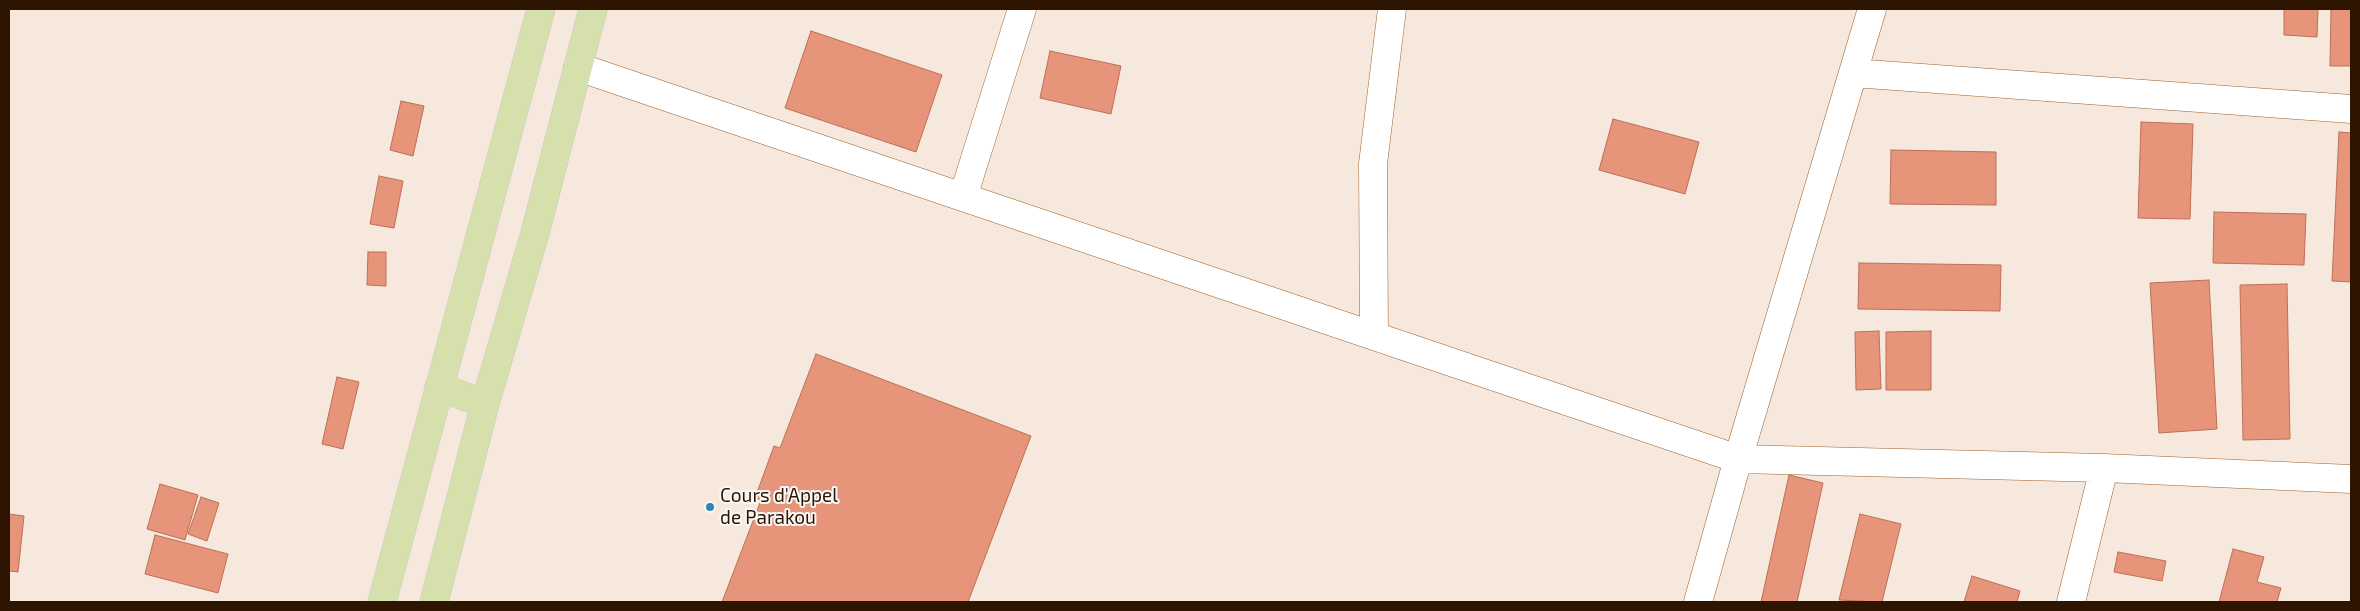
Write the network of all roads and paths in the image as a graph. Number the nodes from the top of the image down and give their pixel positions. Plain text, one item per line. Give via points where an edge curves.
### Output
1 (541, 9) edge
2 (594, 9) edge
3 (1022, 9) edge
4 (1392, 9) edge
5 (1872, 9) edge
6 (578, 67) junction
7 (1853, 72) junction
8 (2351, 109) edge
9 (962, 198) junction
10 (1374, 336) junction
11 (439, 387) junction
12 (485, 404) junction
13 (1738, 459) junction
14 (2104, 468) junction
15 (2351, 479) edge
16 (382, 602) edge
17 (434, 602) edge
18 (1698, 602) edge
19 (2072, 602) edge

1 - 11 main road
2 - 6 main road
3 - 9 street
4 - 10 street via 1373,164
5 - 7 street
6 - 9 street
6 - 12 main road via 535,233
7 - 8 street
7 - 13 street
9 - 10 street
10 - 13 street
11 - 12 main road
11 - 16 main road
12 - 17 main road
13 - 14 street
13 - 18 street
14 - 15 street
14 - 19 street

